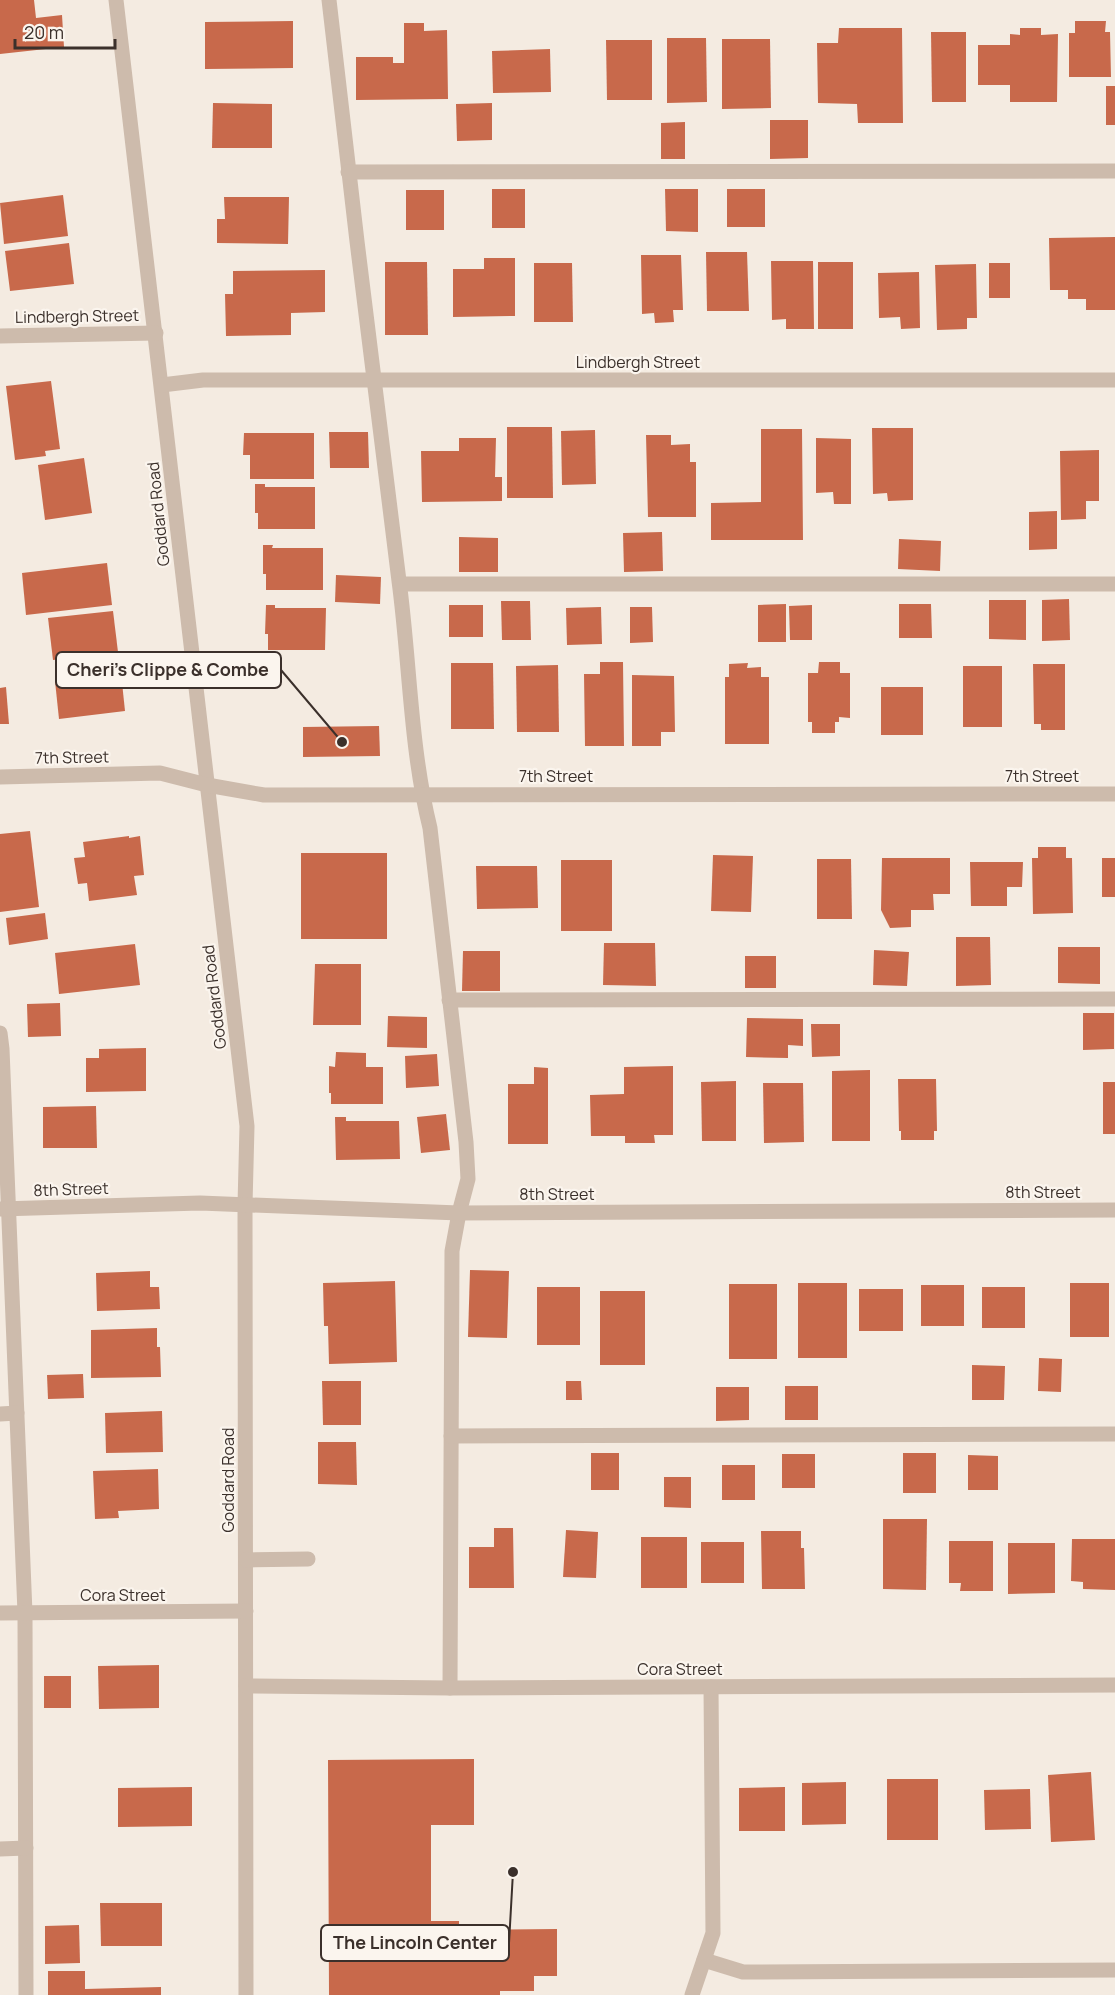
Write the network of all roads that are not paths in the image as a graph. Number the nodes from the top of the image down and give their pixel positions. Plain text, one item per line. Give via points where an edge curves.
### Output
1 (116, 0) edge
2 (329, 0) edge
3 (348, 171) junction
4 (1115, 171) edge
5 (156, 333) junction
6 (0, 336) edge
7 (373, 380) junction
8 (1115, 380) edge
9 (162, 385) junction
10 (400, 584) junction
11 (1115, 584) edge
12 (0, 777) edge
13 (207, 785) junction
14 (421, 794) junction
15 (1115, 794) edge
16 (1115, 999) edge
17 (449, 1000) junction
18 (0, 1033) edge
19 (245, 1205) junction
20 (4, 1209) edge
21 (1115, 1210) edge
22 (459, 1213) junction
23 (17, 1413) junction
24 (0, 1414) edge
25 (1115, 1434) edge
26 (451, 1436) junction
27 (308, 1559) dead end
28 (246, 1560) junction
29 (246, 1611) junction
30 (25, 1612) junction
31 (0, 1613) edge
32 (1115, 1685) edge
33 (246, 1686) junction
34 (711, 1687) junction
35 (450, 1688) junction
36 (26, 1848) junction
37 (0, 1849) edge
38 (704, 1960) junction
39 (1115, 1970) edge
40 (26, 1995) edge
41 (246, 1995) edge
42 (692, 1995) edge

1 - 5 street, Goddard Road
2 - 3 street
3 - 4 street
3 - 7 street
5 - 6 street, Lindbergh Street
5 - 9 street, Goddard Road
7 - 8 street, Lindbergh Street
7 - 9 street, Lindbergh Street via 203,380
7 - 10 street
9 - 13 street, Goddard Road
10 - 11 street
10 - 14 street
12 - 13 street, 7th Street via 160,773
13 - 14 street, 7th Street via 264,795
13 - 19 street, Goddard Road via 247,1126
14 - 15 street, 7th Street
14 - 17 street via 430,828
16 - 17 street
17 - 22 street via 468,1179
18 - 20 street
19 - 20 street, 8th Street
19 - 22 street, 8th Street
19 - 28 street, Goddard Road
20 - 23 street
21 - 22 street, 8th Street
22 - 26 street via 452,1251
23 - 24 street
23 - 30 street
25 - 26 street
26 - 35 street
27 - 28 street
28 - 29 street, Goddard Road
29 - 30 street, Cora Street
29 - 33 street, Goddard Road
30 - 31 street, Cora Street
30 - 36 street
32 - 34 street, Cora Street
33 - 35 street, Cora Street
33 - 41 street, Goddard Road
34 - 35 street, Cora Street
34 - 38 street via 713,1934
36 - 37 street
36 - 40 street
38 - 39 street via 743,1972
38 - 42 street

